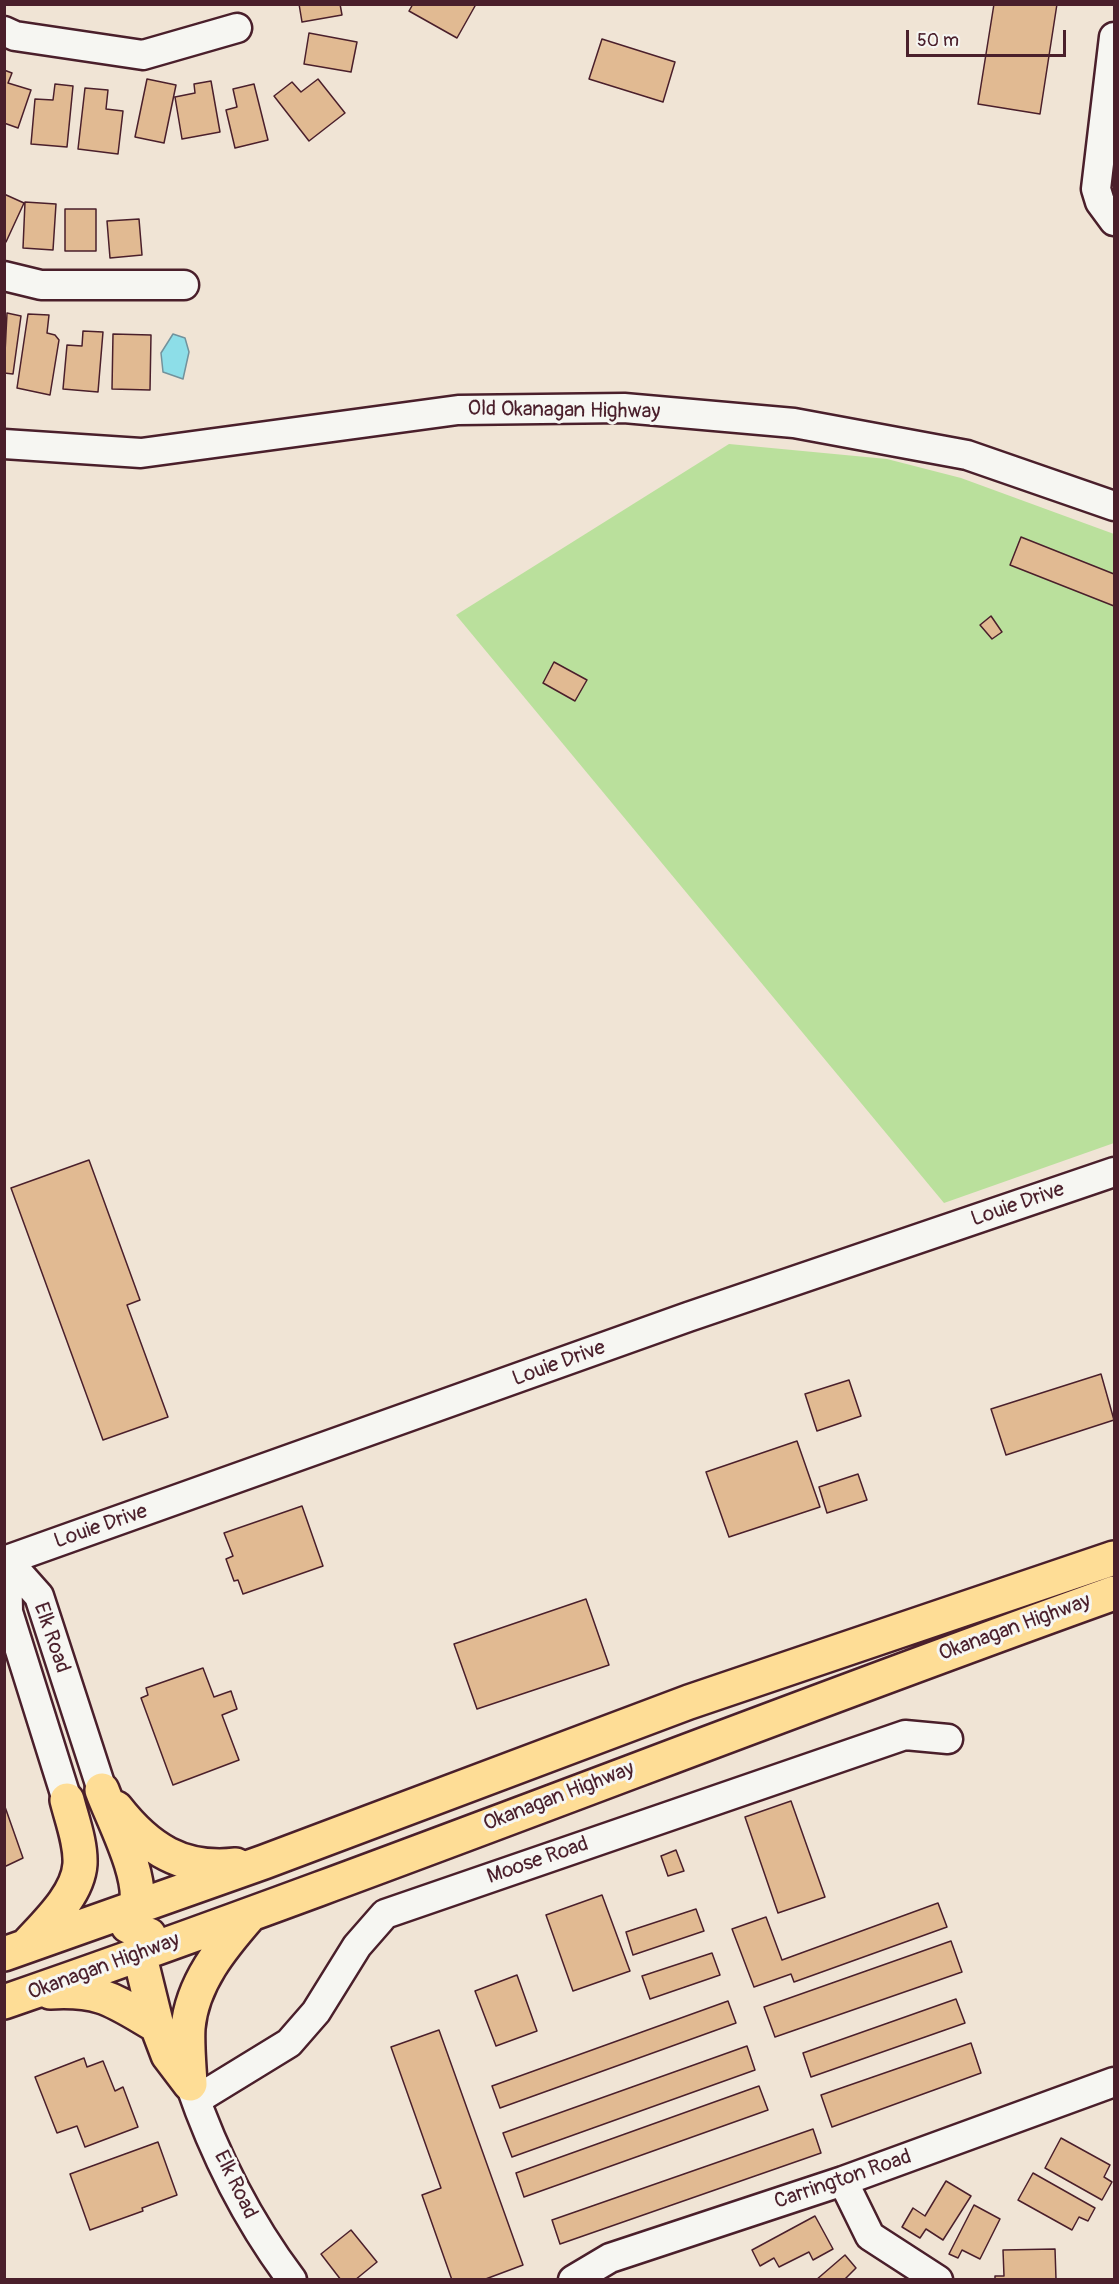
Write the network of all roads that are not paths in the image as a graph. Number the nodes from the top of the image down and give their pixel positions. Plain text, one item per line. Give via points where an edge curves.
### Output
1 (237, 28) dead end
2 (4, 31) edge
3 (1114, 37) edge
4 (1114, 221) edge
5 (4, 276) edge
6 (184, 285) dead end
7 (4, 444) edge
8 (1114, 506) edge
9 (1114, 1172) edge
10 (1114, 1558) edge
11 (6, 1560) edge
12 (1114, 1593) edge
13 (689, 1702) junction
14 (948, 1739) dead end
15 (102, 1790) junction
16 (67, 1800) joint
17 (264, 1862) junction
18 (136, 1908) junction
19 (251, 1914) junction
20 (15, 1950) edge
21 (139, 1953) junction
22 (4, 1974) edge
23 (18, 1998) edge
24 (157, 2026) junction
25 (1114, 2082) edge
26 (193, 2092) junction
27 (843, 2181) junction
28 (581, 2277) edge
29 (292, 2280) edge
30 (938, 2280) edge

1 - 2 street via 143,55 15,36
3 - 4 street via 1096,189
5 - 6 street via 41,285
7 - 8 street, Old Okanagan Highway via 141,453 458,410 624,408 794,423 967,454
9 - 11 street, Louie Drive via 688,1317
10 - 13 highway, Okanagan Highway
11 - 15 street, Elk Road via 39,1596
11 - 16 street, Elk Road via 8,1612
12 - 19 highway, Okanagan Highway
13 - 17 highway, Okanagan Highway
13 - 21 highway via 589,1767 166,1920 154,1929
14 - 26 street, Moose Road via 905,1735 385,1914 357,1946 316,2012 289,2043
15 - 17 highway via 136,1833 169,1855 196,1865 219,1867
15 - 18 highway via 131,1866 137,1888
16 - 20 highway via 80,1865 66,1902
17 - 18 highway, Okanagan Highway
18 - 20 highway, Okanagan Highway
18 - 22 highway via 126,1929 108,1940
19 - 21 highway, Okanagan Highway
19 - 26 highway via 219,1952 196,1995 188,2027
21 - 23 highway, Okanagan Highway
21 - 24 highway
23 - 24 highway via 78,1990 103,1995
24 - 26 highway via 168,2055
25 - 27 street, Carrington Road
26 - 29 street, Elk Road via 230,2183
27 - 28 street, Carrington Road via 610,2258
27 - 30 street via 870,2236

